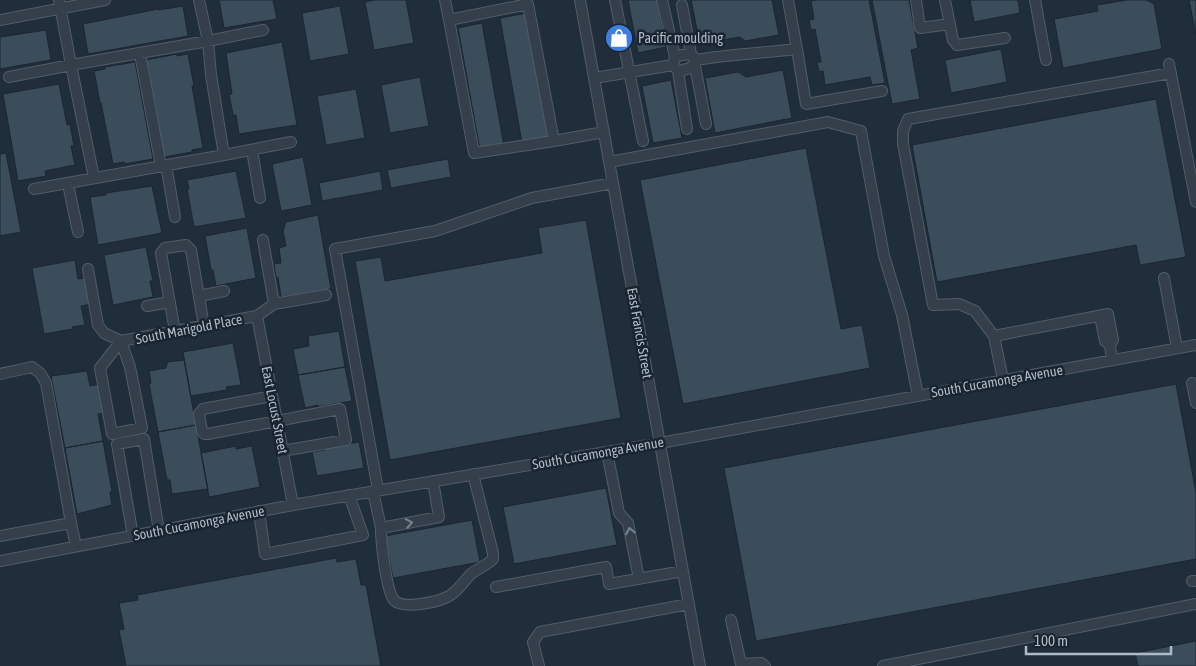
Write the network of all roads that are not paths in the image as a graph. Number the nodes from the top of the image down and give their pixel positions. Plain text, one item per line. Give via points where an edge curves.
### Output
1 (105, 0) edge
2 (200, 0) edge
3 (445, 0) edge
4 (580, 0) edge
5 (616, 0) edge
6 (662, 0) edge
7 (788, 0) edge
8 (916, 0) edge
9 (945, 0) edge
10 (1035, 0) edge
11 (59, 4) edge
12 (682, 5) dead end
13 (0, 20) edge
14 (449, 20) junction
15 (950, 24) junction
16 (263, 30) dead end
17 (1005, 38) dead end
18 (208, 41) junction
19 (798, 49) junction
20 (140, 54) junction
21 (694, 60) junction
22 (1046, 60) dead end
23 (675, 64) junction
24 (71, 65) junction
25 (630, 72) junction
26 (9, 77) dead end
27 (594, 78) junction
28 (882, 91) dead end
29 (706, 124) dead end
30 (687, 129) dead end
31 (604, 132) junction
32 (554, 141) junction
33 (643, 141) dead end
34 (291, 142) dead end
35 (252, 150) junction
36 (224, 154) junction
37 (609, 162) junction
38 (164, 166) junction
39 (94, 178) junction
40 (612, 182) junction
41 (68, 184) junction
42 (34, 189) dead end
43 (260, 198) dead end
44 (1196, 202) edge
45 (175, 217) dead end
46 (78, 232) dead end
47 (263, 240) dead end
48 (88, 269) dead end
49 (1164, 278) dead end
50 (224, 291) dead end
51 (326, 295) dead end
52 (199, 296) junction
53 (170, 302) junction
54 (274, 304) junction
55 (147, 306) dead end
56 (257, 316) junction
57 (204, 326) junction
58 (175, 331) junction
59 (994, 336) junction
60 (121, 341) junction
61 (1196, 345) edge
62 (1177, 348) junction
63 (1112, 360) junction
64 (0, 374) edge
65 (1003, 380) junction
66 (1192, 383) dead end
67 (272, 396) junction
68 (918, 396) junction
69 (1196, 403) edge
70 (277, 421) junction
71 (660, 443) junction
72 (282, 451) junction
73 (607, 452) junction
74 (473, 474) junction
75 (433, 481) junction
76 (376, 491) junction
77 (349, 495) junction
78 (293, 505) junction
79 (259, 511) junction
80 (71, 523) junction
81 (381, 528) junction
82 (159, 531) junction
83 (0, 536) edge
84 (133, 536) junction
85 (76, 546) junction
86 (0, 561) edge
87 (683, 571) junction
88 (639, 579) junction
89 (496, 587) dead end
90 (688, 604) junction
91 (1196, 604) edge
92 (731, 620) dead end
93 (538, 666) edge
94 (700, 666) edge
95 (765, 666) edge
96 (883, 666) edge

1 - 11 street
2 - 18 street
3 - 14 street
4 - 27 street, East Francis Street
5 - 25 street
6 - 23 street
7 - 19 street
8 - 15 street via 920,28
9 - 15 street
10 - 22 street
11 - 13 street
11 - 24 street
12 - 21 street
14 - 32 street via 474,153
14 - 32 street via 528,4
15 - 17 street via 957,45
16 - 18 street
18 - 20 street
18 - 36 street
19 - 21 street
19 - 28 street via 806,104
20 - 24 street
20 - 38 street
21 - 23 street via 691,68
21 - 23 street via 682,54
21 - 29 street
23 - 25 street
23 - 30 street
24 - 26 street
24 - 39 street
25 - 27 street
25 - 33 street
27 - 31 street, East Francis Street
31 - 32 street
31 - 37 street, East Francis Street
34 - 35 street
35 - 36 street
35 - 43 street
36 - 38 street
37 - 40 street, East Francis Street
37 - 68 street via 828,122 861,131 884,256 902,315
38 - 39 street
38 - 45 street
39 - 41 street
40 - 71 street, East Francis Street
40 - 76 street via 532,198 435,231 335,249
41 - 42 street
41 - 46 street
44 - 59 street via 1170,68 908,119 903,131 903,144 933,304 959,304 975,311
47 - 54 street
48 - 60 street via 98,325
49 - 62 street
50 - 52 street
51 - 54 street
52 - 53 street via 191,250 186,245 166,248 161,253
52 - 57 street
53 - 55 street
53 - 58 street
54 - 56 street
56 - 57 street, South Marigold Place
56 - 67 street, East Locust Street
57 - 58 street, South Marigold Place
58 - 60 street, South Marigold Place
59 - 63 street via 1104,315 1105,342 1110,345
59 - 65 street
60 - 60 street via 130,367 142,428 112,434 100,368
61 - 62 street, South Cucamonga Avenue
62 - 63 street, South Cucamonga Avenue
63 - 65 street, South Cucamonga Avenue
64 - 80 street via 32,367 46,383
65 - 68 street, South Cucamonga Avenue
66 - 69 street
67 - 70 street, East Locust Street
67 - 70 street via 203,408 199,414 202,431 208,434
68 - 71 street, South Cucamonga Avenue
70 - 72 street, East Locust Street
70 - 72 street via 340,410 346,440
71 - 73 street, South Cucamonga Avenue
71 - 87 street, East Francis Street
72 - 78 street, East Locust Street
73 - 74 street, South Cucamonga Avenue
88 -> 73 street via 628,523 620,513
74 - 75 street, South Cucamonga Avenue
74 - 81 street via 492,559 473,572 448,597 415,605 402,605 394,600
75 - 76 street, South Cucamonga Avenue
81 -> 75 street via 439,517
76 - 77 street, South Cucamonga Avenue
76 - 81 street
77 - 78 street, South Cucamonga Avenue
77 - 79 street via 363,535 265,554
78 - 79 street, South Cucamonga Avenue
79 - 82 street, South Cucamonga Avenue
80 - 83 street
80 - 85 street
82 - 84 street, South Cucamonga Avenue
82 - 84 street via 144,438 116,444
84 - 85 street, South Cucamonga Avenue
85 - 86 street, South Cucamonga Avenue
87 - 88 street
87 - 90 street, East Francis Street
88 - 89 street via 609,584 606,567
90 - 93 street via 540,632 533,642
90 - 94 street, East Francis Street
91 - 96 street
92 - 95 street via 741,664 761,663

